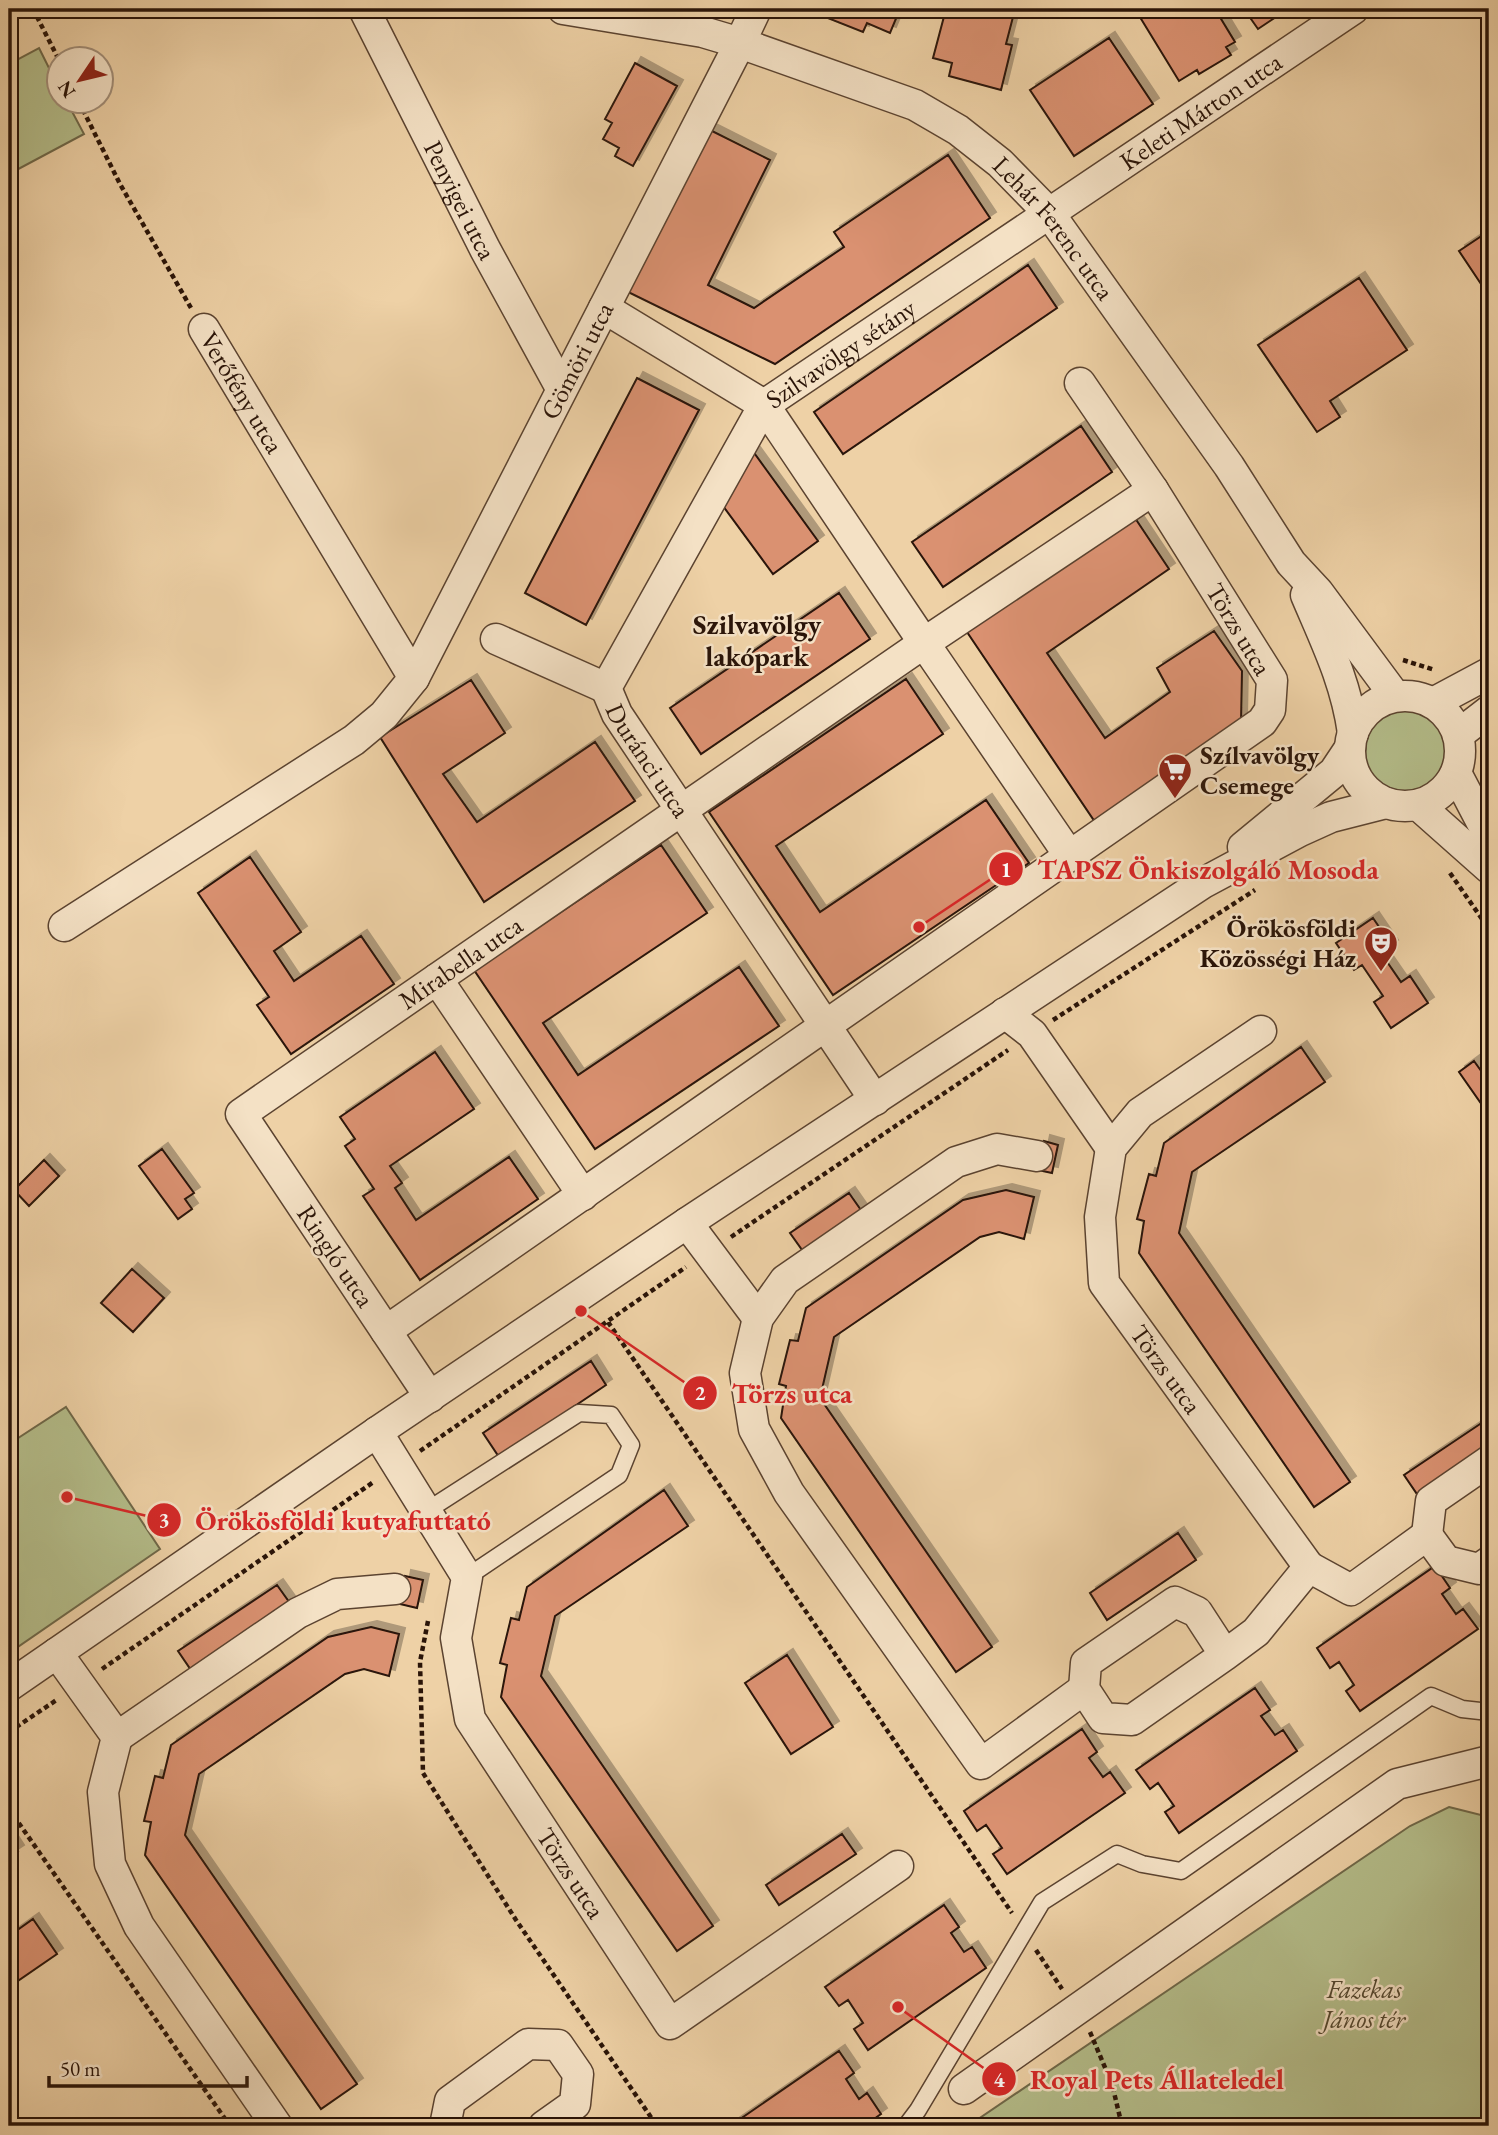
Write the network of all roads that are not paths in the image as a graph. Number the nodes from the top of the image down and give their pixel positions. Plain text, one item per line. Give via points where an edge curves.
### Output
1 (364, 9) edge
2 (563, 9) edge
3 (755, 9) edge
4 (1353, 9) edge
5 (740, 43) junction
6 (1049, 213) junction
7 (604, 307) junction
8 (204, 330) road end
9 (1080, 383) dead end
10 (561, 388) junction
11 (764, 405) junction
12 (1153, 490) junction
13 (1291, 563) junction
14 (496, 639) dead end
15 (924, 643) junction
16 (1489, 674) edge
17 (414, 678) junction
18 (606, 688) junction
19 (1395, 696) junction
20 (1433, 703) junction
21 (1489, 711) edge
22 (1458, 735) junction
23 (1351, 741) junction
24 (1456, 773) junction
25 (1386, 803) junction
26 (1418, 805) junction
27 (681, 811) junction
28 (1489, 836) edge
29 (1069, 855) junction
30 (1489, 868) edge
31 (1203, 883) junction
32 (64, 926) dead end
33 (437, 979) junction
34 (1005, 1013) junction
35 (825, 1025) junction
36 (1261, 1031) dead end
37 (875, 1100) junction
38 (241, 1114) joint
39 (1111, 1148) junction
40 (1037, 1156) dead end
41 (583, 1195) junction
42 (687, 1223) junction
43 (758, 1318) junction
44 (386, 1331) junction
45 (430, 1397) junction
46 (377, 1432) junction
47 (1489, 1461) edge
48 (428, 1510) junction
49 (1427, 1535) junction
50 (1489, 1562) edge
51 (1308, 1567) junction
52 (467, 1577) junction
53 (395, 1589) dead end
54 (57, 1653) junction
55 (1225, 1655) junction
56 (9, 1686) edge
57 (1084, 1689) junction
58 (1489, 1712) edge
59 (117, 1737) junction
60 (1489, 1762) edge
61 (898, 1866) dead end
62 (964, 2089) dead end
63 (276, 2126) edge
64 (445, 2126) edge
65 (544, 2126) edge
66 (906, 2126) edge

1 - 10 street, Penyigei utca
2 - 5 street, Lehár Ferenc utca via 702,32
3 - 5 street
4 - 6 street, Keleti Márton utca
5 - 6 street, Lehár Ferenc utca via 915,105 1000,163
5 - 7 street, Gömöri utca
6 - 11 street, Szilvavölgy sétány
6 - 13 street, Lehár Ferenc utca via 1186,404
7 - 10 street, Gömöri utca
7 - 11 street
8 - 17 street, Verőfény utca
9 - 12 street
10 - 17 street, Gömöri utca
11 - 15 street, Szilvavölgy sétány
11 - 18 street, Duránci utca
12 - 15 street
12 - 29 street, Törzs utca via 1264,664 1272,680 1270,710 1262,722
13 - 19 street, Lehár Ferenc utca
13 - 23 street, Lehár Ferenc utca via 1349,702
14 - 18 street
15 - 27 street, Mirabella utca
15 - 29 street, Szilvavölgy sétány
16 - 20 street
17 - 32 street, Gömöri utca via 354,740
18 - 27 street, Duránci utca via 617,714
19 - 20 street via 1415,696
19 - 23 street via 1373,705 1357,722
20 - 22 street
21 - 22 street
22 - 24 street
23 - 25 street via 1356,775
23 - 31 street via 1334,772
24 - 26 street via 1441,793
24 - 28 street
25 - 26 street
25 - 31 street via 1331,817
26 - 30 street
27 - 33 street, Mirabella utca
27 - 35 street, Duránci utca
29 - 35 street, Törzs utca
31 - 34 street
33 - 38 street, Mirabella utca
33 - 41 street
34 - 37 street
34 - 39 street via 1032,1034
35 - 37 street, Duránci utca
35 - 41 street, Törzs utca
36 - 39 street via 1140,1113
37 - 42 street
38 - 44 street, Ringló utca
39 - 51 street, Törzs utca via 1100,1217 1104,1283
40 - 43 street via 997,1149 956,1162 785,1280
41 - 44 street, Törzs utca
42 - 43 street
42 - 45 street
43 - 57 street via 745,1373 754,1429 789,1493 981,1764
44 - 45 street, Ringló utca
45 - 46 street
46 - 48 street
46 - 54 street
47 - 49 street via 1431,1501
48 - 52 street
48 - 52 lane via 579,1413 611,1415 631,1445 619,1475
49 - 50 street via 1446,1561 1479,1569
49 - 51 street, Törzs utca via 1351,1590
51 - 55 street via 1256,1632
52 - 61 street, Törzs utca via 456,1638 470,1719 670,2024
53 - 59 street via 337,1594 298,1613
54 - 56 street
54 - 59 street
55 - 57 street via 1132,1720 1103,1718
55 - 57 street via 1197,1612 1175,1602 1087,1663
58 - 66 lane via 1462,1709 1431,1696 1181,1871 1117,1854 1042,1902
59 - 63 street via 103,1792 110,1864 139,1926
60 - 62 street via 1397,1784
64 - 65 street via 450,2101 528,2044 558,2045 578,2074 575,2104

